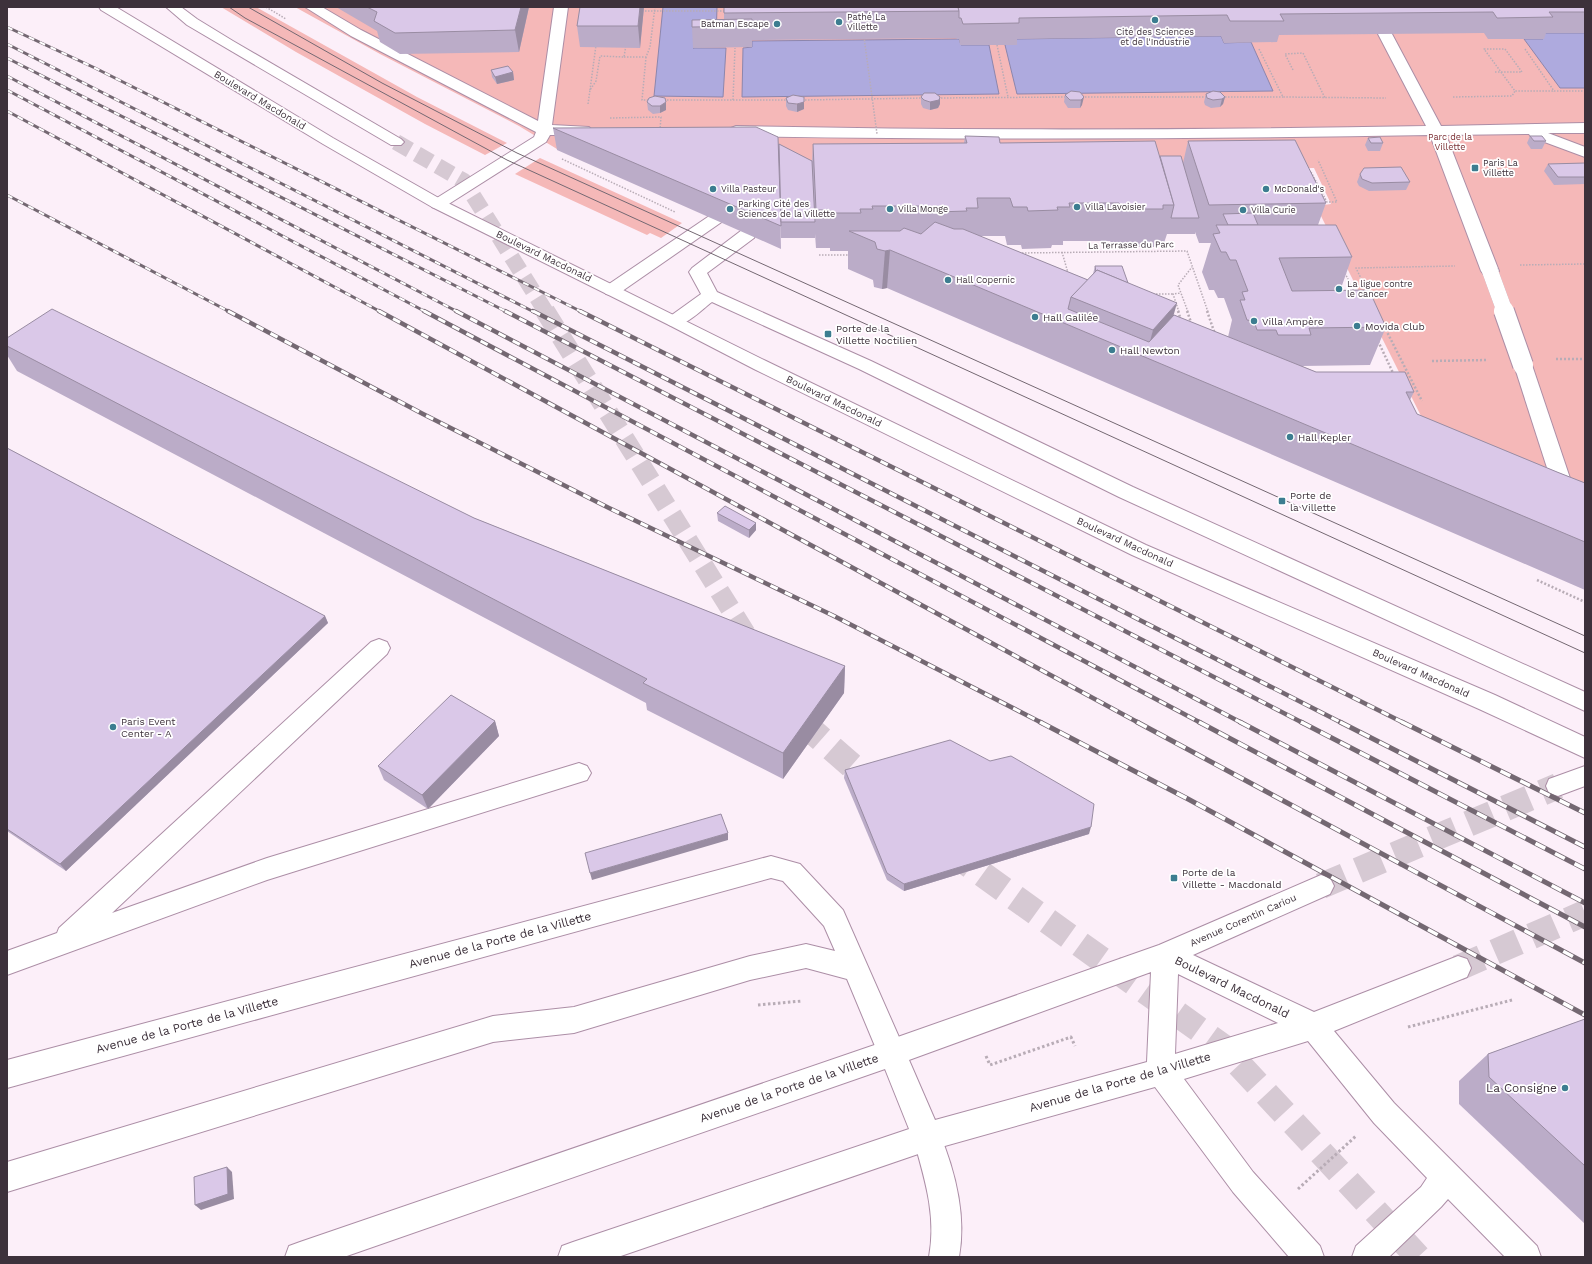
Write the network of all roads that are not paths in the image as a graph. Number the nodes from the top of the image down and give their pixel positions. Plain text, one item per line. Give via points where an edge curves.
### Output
1 (106, 7) edge
2 (173, 7) edge
3 (312, 7) edge
4 (562, 7) edge
5 (1385, 34) edge
6 (1585, 128) edge
7 (602, 130) edge
8 (1436, 130) junction
9 (722, 131) edge
10 (1519, 133) junction
11 (542, 134) junction
12 (396, 142) tunnel mouth
13 (1585, 152) edge
14 (438, 204) junction
15 (730, 209) edge
16 (748, 234) edge
17 (612, 290) junction
18 (710, 295) junction
19 (675, 321) junction
20 (1573, 516) edge
21 (379, 648) dead end
22 (1585, 702) edge
23 (1585, 748) edge
24 (579, 773) dead end
25 (1585, 776) edge
26 (1558, 786) tunnel mouth
27 (1321, 886) tunnel mouth
28 (61, 944) junction
29 (1165, 955) junction
30 (7, 963) edge
31 (1458, 968) tunnel mouth
32 (856, 969) junction
33 (1313, 1026) junction
34 (892, 1052) junction
35 (1161, 1072) junction
36 (7, 1074) edge
37 (927, 1137) junction
38 (1447, 1176) junction
39 (7, 1177) edge
40 (300, 1257) edge
41 (573, 1257) edge
42 (944, 1257) edge
43 (1309, 1257) edge
44 (1367, 1257) edge
45 (1526, 1257) edge

1 - 14 main road, Boulevard Macdonald
2 - 12 main road via 228,44
3 - 11 main road
4 - 11 main road
5 - 8 main road
6 - 10 main road
7 - 11 main road via 564,143
8 - 9 main road via 1376,137 1306,133 877,134
8 - 10 main road
8 - 20 main road, bridge via 1523,365
10 - 13 main road
11 - 14 main road
14 - 17 main road, Boulevard Macdonald
15 - 17 main road
16 - 18 main road via 698,272
17 - 19 main road, Boulevard Macdonald
18 - 19 main road
18 - 22 main road via 865,365 1134,495
19 - 23 main road, Boulevard Macdonald via 1139,550 1487,702
21 - 28 main road
24 - 28 main road via 266,869
25 - 26 main road
27 - 29 main road, Avenue Corentin Cariou
28 - 30 main road
29 - 33 main road, Boulevard Macdonald
29 - 34 main road, Avenue de la Porte de la Villette
29 - 35 main road, Boulevard Macdonald
31 - 33 main road
32 - 34 main road, Avenue de la Porte de la Villette
32 - 36 main road, Avenue de la Porte de la Villette via 834,918 791,872 771,867
32 - 39 main road via 806,956 750,968 574,1020 493,1029
33 - 35 main road, Avenue de la Porte de la Villette
33 - 38 main road, Boulevard Macdonald via 1384,1114
34 - 37 main road
34 - 40 main road, Avenue de la Porte de la Villette
35 - 37 main road, Avenue de la Porte de la Villette
35 - 43 main road via 1243,1182
37 - 41 main road, Avenue de la Porte de la Villette
37 - 42 main road via 947,1212
38 - 44 main road via 1431,1197
38 - 45 main road, Boulevard Macdonald

